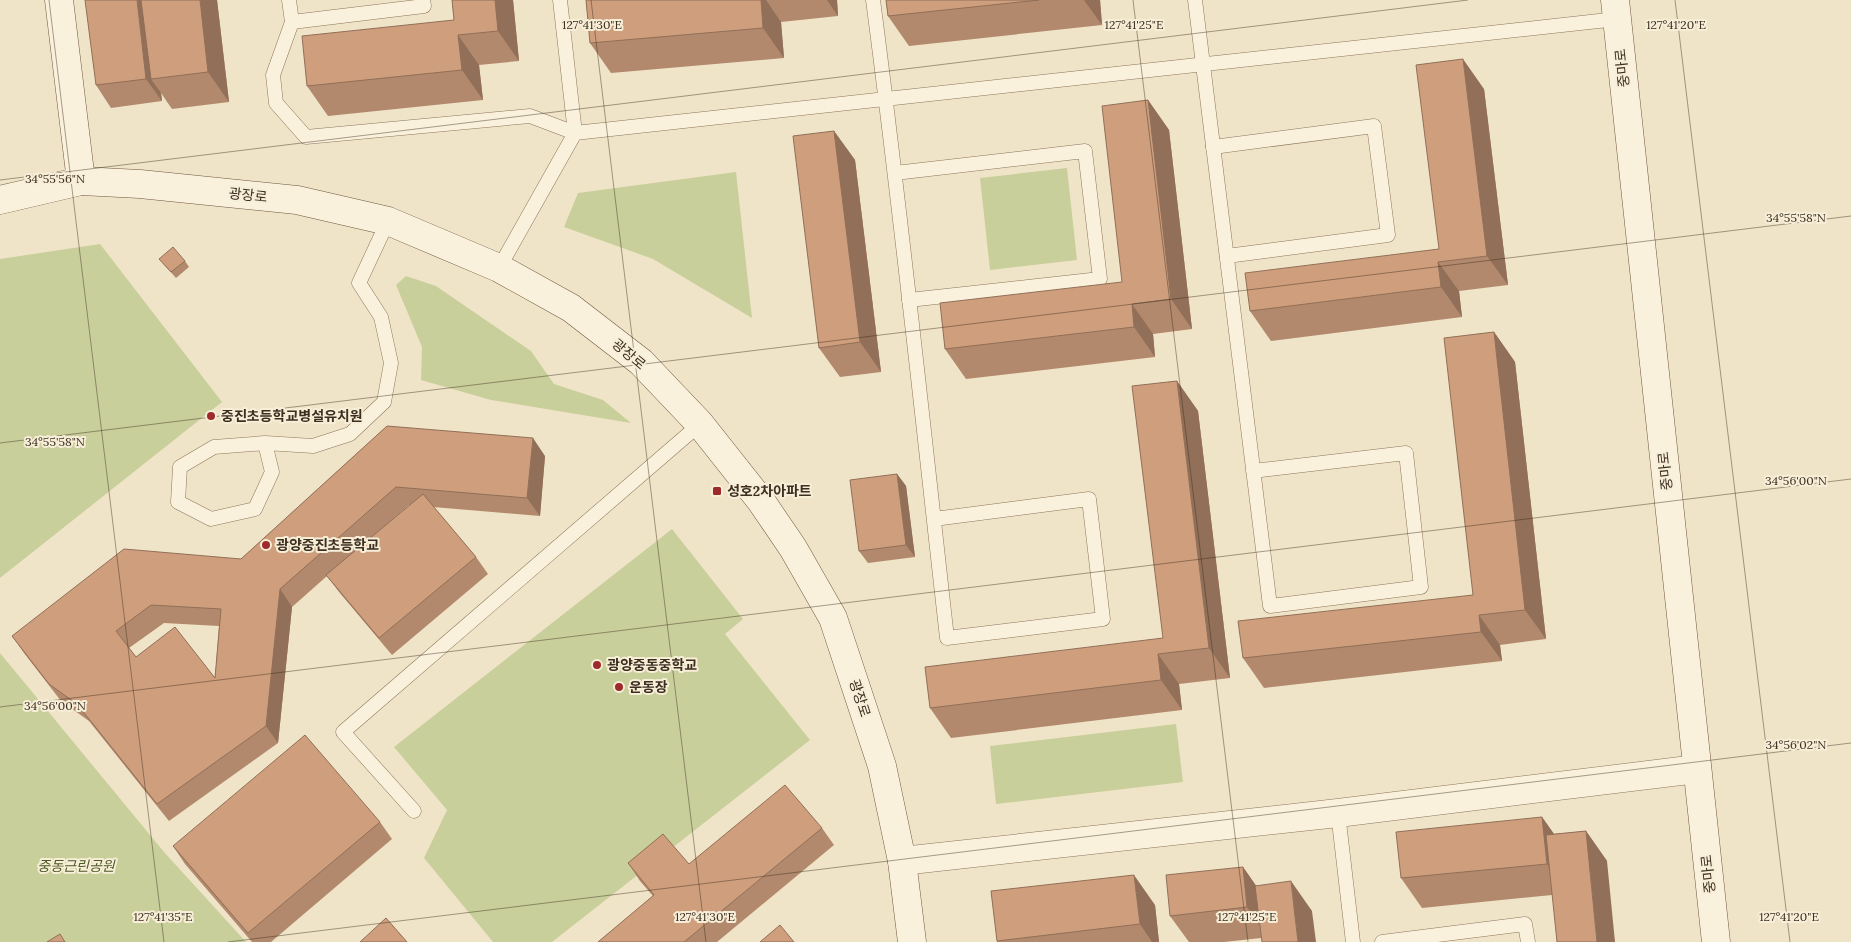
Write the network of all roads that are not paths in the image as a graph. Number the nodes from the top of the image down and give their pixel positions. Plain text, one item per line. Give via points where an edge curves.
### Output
1 (60, 0) edge
2 (289, 0) edge
3 (423, 0) edge
4 (560, 0) edge
5 (873, 0) edge
6 (1195, 0) edge
7 (1616, 10) edge
8 (292, 22) junction
9 (1203, 65) junction
10 (886, 99) junction
11 (575, 133) junction
12 (1213, 147) junction
13 (895, 173) junction
14 (81, 181) junction
15 (0, 200) edge
16 (388, 221) junction
17 (1227, 256) junction
18 (499, 268) junction
19 (909, 300) junction
20 (700, 424) junction
21 (264, 443) junction
22 (1253, 471) junction
23 (934, 519) junction
24 (1697, 769) junction
25 (414, 811) dead end
26 (1338, 813) junction
27 (902, 861) junction
28 (912, 942) edge
29 (1353, 942) edge
30 (1382, 942) edge
31 (1528, 942) edge
32 (1716, 942) edge

1 - 14 street
2 - 8 lane
3 - 8 lane via 424,6
4 - 11 lane
5 - 10 lane
6 - 9 lane
7 - 9 lane
7 - 24 street, 중마로
8 - 11 lane via 273,75 276,103 306,137 530,116
9 - 10 lane
9 - 12 lane
10 - 11 lane
10 - 13 lane
11 - 18 lane
12 - 17 lane
12 - 17 lane via 1374,126 1388,235
13 - 19 lane
13 - 19 lane via 1085,151 1100,279
14 - 15 street, 광장로
14 - 16 street, 광장로 via 297,200
16 - 18 street, 광장로
16 - 21 lane via 359,283 381,317 391,363 384,402 350,434 313,446
17 - 22 lane
18 - 20 street, 광장로 via 571,308 640,362
19 - 23 lane
20 - 25 lane via 343,732
20 - 27 street, 광장로 via 761,501 793,548 833,618 882,766
21 - 21 lane via 214,447 180,467 178,502 211,519 255,510 272,472
22 - 22 lane via 1270,606 1421,588 1406,453
23 - 23 lane via 947,638 1103,618 1089,499
24 - 26 street
24 - 32 street, 중마로
26 - 27 street
26 - 29 lane
27 - 28 street, 광장로
30 - 31 lane via 1525,924

